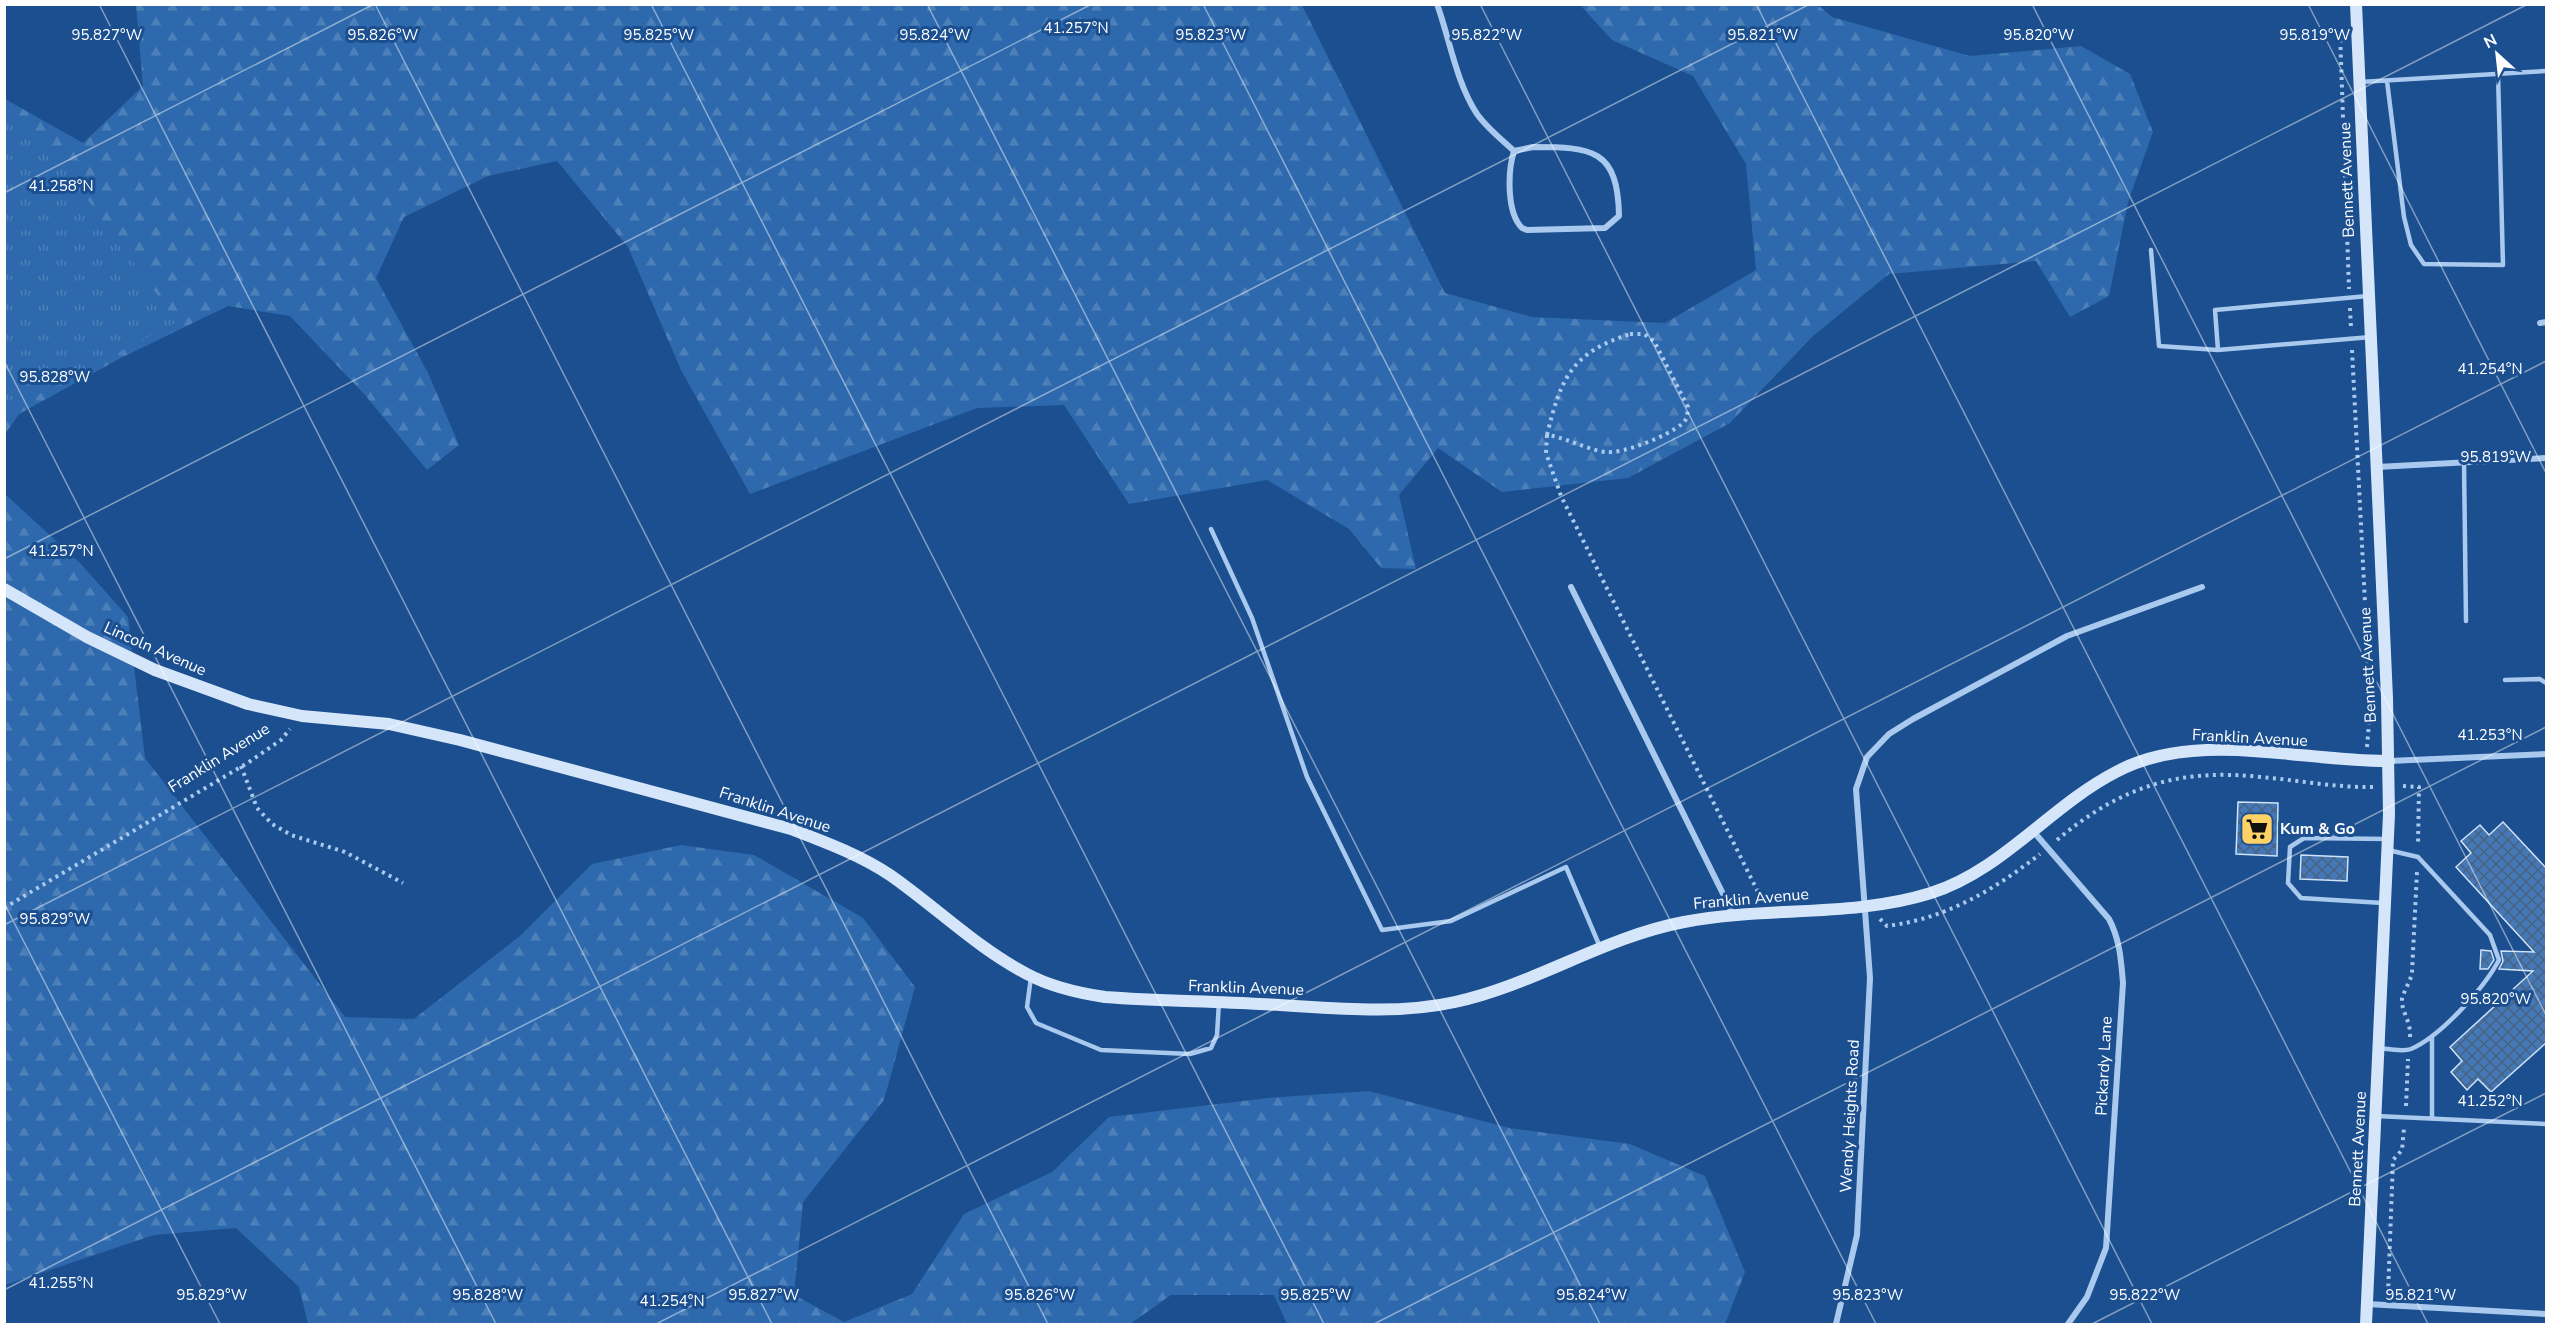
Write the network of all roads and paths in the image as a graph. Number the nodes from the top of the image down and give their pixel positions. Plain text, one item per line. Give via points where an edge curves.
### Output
1 (1437, 4) edge
2 (2356, 4) edge
3 (2339, 28) dead end
4 (2547, 71) edge
5 (2498, 74) junction
6 (2387, 81) junction
7 (2360, 82) junction
8 (1514, 150) junction
9 (2151, 250) dead end
10 (2368, 296) junction
11 (2350, 298) junction
12 (2351, 337) junction
13 (2370, 337) junction
14 (2218, 350) junction
15 (1547, 435) junction
16 (2547, 458) edge
17 (2464, 462) junction
18 (2376, 467) junction
19 (1211, 529) dead end
20 (1571, 587) dead end
21 (2202, 587) dead end
22 (4, 589) edge
23 (2366, 610) dead end
24 (2466, 621) dead end
25 (2505, 680) dead end
26 (2547, 683) edge
27 (2371, 702) dead end
28 (302, 716) junction
29 (2368, 733) dead end
30 (2547, 754) edge
31 (2389, 761) junction
32 (241, 766) junction
33 (2364, 787) dead end
34 (2032, 831) junction
35 (2388, 844) junction
36 (2048, 848) junction
37 (403, 883) dead end
38 (2385, 903) junction
39 (1866, 906) junction
40 (4, 908) edge
41 (1766, 913) junction
42 (1732, 914) junction
43 (1600, 949) junction
44 (1031, 976) junction
45 (1219, 1002) junction
46 (2432, 1037) junction
47 (2379, 1048) junction
48 (2376, 1116) junction
49 (2432, 1119) junction
50 (2547, 1124) edge
51 (2367, 1304) junction
52 (2547, 1314) edge
53 (1836, 1324) edge
54 (2068, 1324) edge
55 (2366, 1324) edge

1 - 8 street via 1477,114
2 - 7 street, Bennett Avenue
3 - 11 path
4 - 5 lane
5 - 6 lane
5 - 6 lane via 2503,265 2424,264 2411,245 2404,218
6 - 7 lane
7 - 10 street, Bennett Avenue
8 - 8 street via 1578,147 1598,156 1616,180 1619,216 1605,228 1522,228 1512,209 1510,169
9 - 14 lane via 2159,346
10 - 11 lane
10 - 13 street, Bennett Avenue
11 - 12 path
11 - 14 lane via 2215,310
12 - 13 lane
12 - 14 lane
12 - 23 path
13 - 18 street, Bennett Avenue
15 - 15 path via 1557,395 1571,369 1580,359 1630,334 1644,334 1654,341 1688,407 1683,424 1612,452
15 - 41 path via 1546,453 1561,496
16 - 17 street
17 - 18 street
17 - 24 lane
18 - 31 street, Bennett Avenue
19 - 43 lane via 1251,618 1307,777 1382,930 1451,921 1566,867
20 - 42 street
21 - 39 street, Wendy Heights Road via 2067,636 1889,734 1867,757 1856,789
22 - 28 street, Lincoln Avenue via 87,637 155,670 215,694
25 - 26 lane via 2540,679
27 - 29 path
28 - 32 path, Franklin Avenue via 281,740
28 - 44 street, Franklin Avenue via 389,724 460,740 791,829 889,874 1000,958
30 - 31 street, Franklin Avenue
31 - 34 street, Franklin Avenue via 2219,750 2174,752 2119,770 2070,799
31 - 35 street, Bennett Avenue
32 - 37 path via 257,808 272,825 345,852
32 - 40 path, Franklin Avenue
33 - 36 path via 2249,776 2180,778 2129,792 2105,804
34 - 36 street, Pickardy Lane
34 - 39 street, Franklin Avenue via 1958,883 1909,899
35 - 38 street, Bennett Avenue
35 - 38 lane via 2304,838 2290,847 2288,883 2301,898
35 - 46 lane via 2418,857 2490,935 2499,960 2486,981
36 - 39 path via 1994,888 1906,924 1887,926
36 - 54 street, Pickardy Lane via 2117,933 2123,983 2106,1248 2087,1297
38 - 47 street, Bennett Avenue
39 - 41 street, Franklin Avenue
39 - 53 street, Wendy Heights Road via 1870,978 1857,1235
41 - 42 street, Franklin Avenue
42 - 43 street, Franklin Avenue via 1676,923
43 - 45 street, Franklin Avenue via 1503,988 1439,1005 1348,1009
44 - 45 street, Franklin Avenue via 1105,998
44 - 45 lane via 1027,1007 1036,1023 1101,1050 1190,1054 1211,1048 1217,1035
46 - 47 lane via 2409,1050
46 - 49 lane
47 - 48 street, Bennett Avenue
48 - 49 lane
48 - 51 street, Bennett Avenue
49 - 50 lane
51 - 52 street
51 - 55 street, Bennett Avenue

